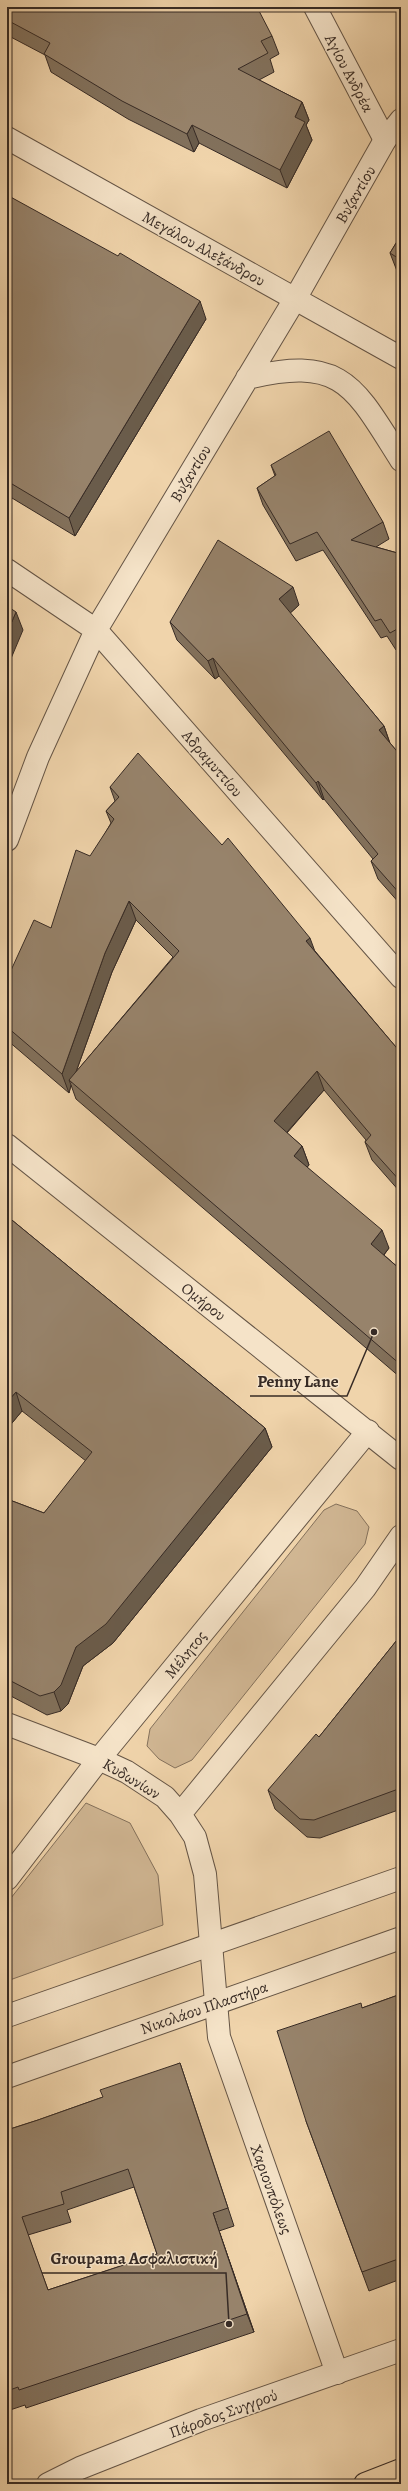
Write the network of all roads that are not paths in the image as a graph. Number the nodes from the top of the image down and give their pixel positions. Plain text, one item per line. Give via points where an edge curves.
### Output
1 (315, 7) edge
2 (401, 120) edge
3 (7, 138) edge
4 (385, 140) junction
5 (295, 299) junction
6 (401, 358) edge
7 (247, 378) junction
8 (401, 460) edge
9 (7, 570) edge
10 (96, 630) junction
11 (7, 840) edge
12 (401, 977) edge
13 (7, 1145) edge
14 (368, 1431) junction
15 (401, 1458) edge
16 (401, 1536) edge
17 (7, 1724) edge
18 (99, 1759) junction
19 (180, 1814) junction
20 (401, 1878) edge
21 (7, 1879) edge
22 (401, 1938) edge
23 (211, 1945) junction
24 (215, 2004) junction
25 (7, 2016) edge
26 (7, 2077) edge
27 (401, 2350) edge
28 (337, 2373) junction
29 (401, 2470) edge
30 (48, 2484) edge
31 (365, 2484) edge

1 - 4 street, Αγίου Ανδρέα
2 - 4 street, Βυζαντίου
3 - 5 street, Μεγάλου Αλεξάνδρου
4 - 5 street, Βυζαντίου
5 - 6 street, Μεγάλου Αλεξάνδρου
5 - 7 street, Βυζαντίου
7 - 8 street via 279,371 299,370 322,373 341,381 358,394
7 - 10 street, Βυζαντίου
9 - 10 street, Αδραμυττίου
10 - 11 street, Βυζαντίου via 38,757
10 - 12 street, Αδραμυττίου
13 - 14 street, Ομήρου
14 - 15 street, Ομήρου
14 - 18 street, Μέλητος
16 - 19 street via 365,1588
17 - 18 street, Κυδωνίων
18 - 19 street, Κυδωνίων via 146,1784 165,1797
18 - 21 street, Μέλητος
19 - 23 street, Κυδωνίων via 195,1837 202,1857
20 - 23 street
22 - 24 street, Νικολάου Πλαστήρα
23 - 24 street, Κυδωνίων
23 - 25 street
24 - 26 street, Νικολάου Πλαστήρα
24 - 28 street, Χαριουπόλεως via 224,2057
27 - 28 street, Πάροδος Συγγρού
28 - 30 street, Πάροδος Συγγρού via 202,2420 80,2468
29 - 31 highway

